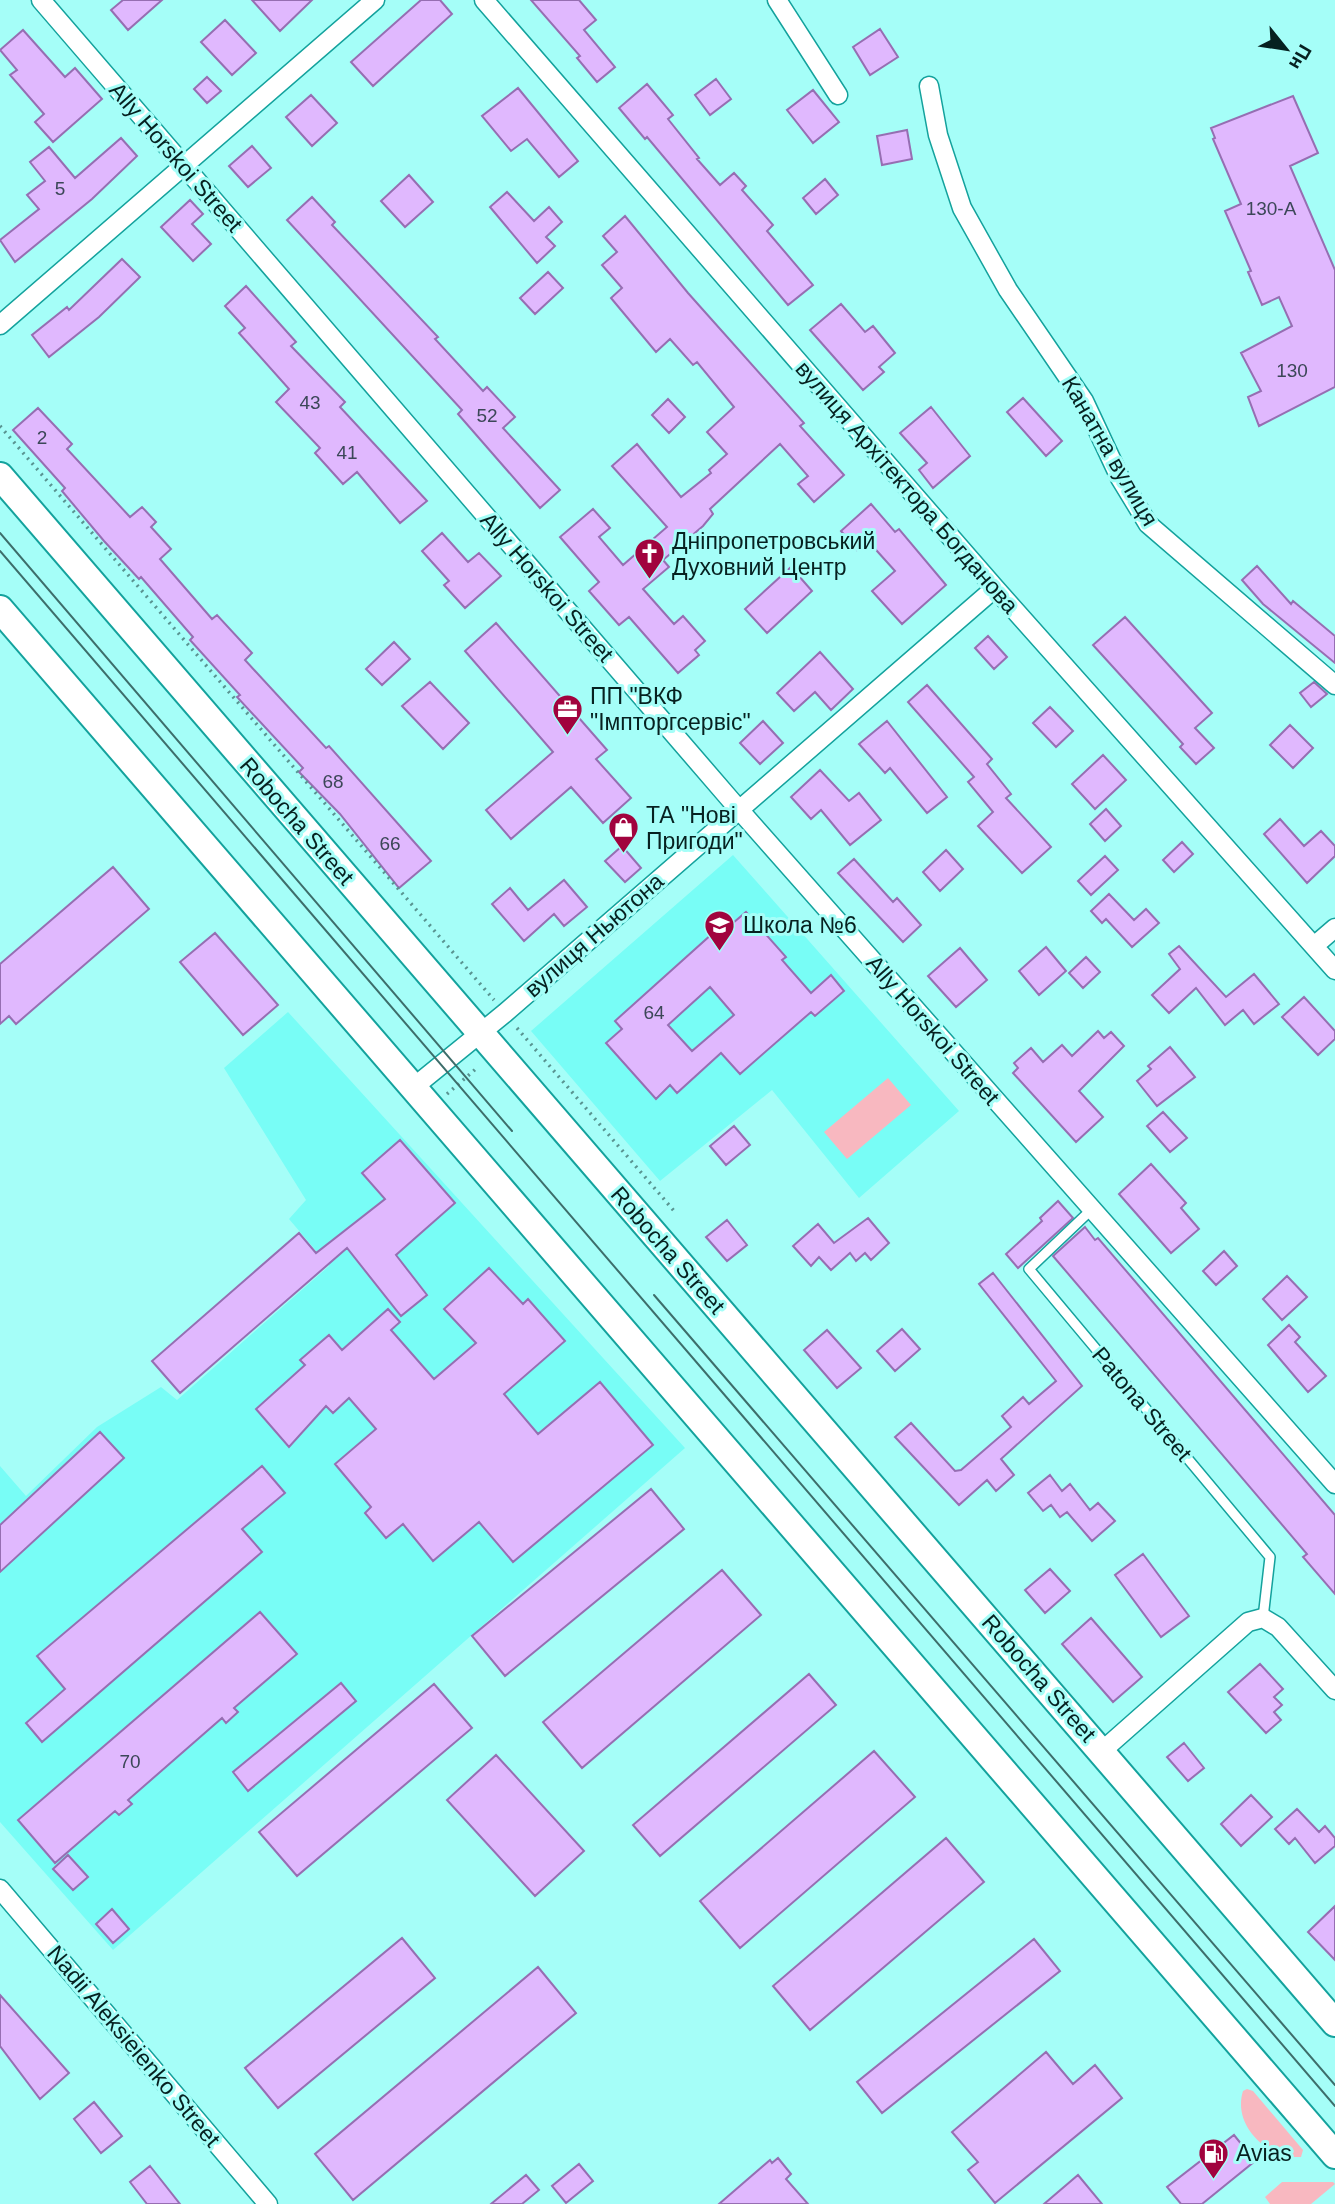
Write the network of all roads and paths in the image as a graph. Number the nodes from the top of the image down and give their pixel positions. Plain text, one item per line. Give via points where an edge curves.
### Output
1 (41, 0) edge
2 (374, 0) edge
3 (484, 0) edge
4 (777, 0) edge
5 (929, 86) dead end
6 (838, 95) dead end
7 (182, 165) junction
8 (0, 325) edge
9 (0, 426) edge
10 (0, 476) edge
11 (995, 588) junction
12 (0, 609) edge
13 (1335, 685) edge
14 (739, 809) junction
15 (1335, 928) edge
16 (1314, 946) junction
17 (1335, 970) edge
18 (505, 1013) junction
19 (520, 1032) junction
20 (488, 1042) junction
21 (414, 1087) junction
22 (431, 1108) junction
23 (1091, 1210) junction
24 (676, 1212) dead end
25 (1335, 1484) edge
26 (1264, 1618) junction
27 (1335, 1690) edge
28 (1102, 1751) junction
29 (0, 1889) edge
30 (1335, 2023) edge
31 (1335, 2155) edge
32 (268, 2204) edge

1 - 7 street, Ally Horskoi Street
2 - 7 street
3 - 11 street, вулиця Архітектора Богданова
4 - 6 street
5 - 13 street, Канатна вулиця via 938,135 962,208 1008,290 1084,401 1120,478 1148,524
7 - 8 street
7 - 14 street, Ally Horskoi Street
9 - 18 path
10 - 20 main road, Robocha Street
11 - 14 street, вулиця Ньютона
11 - 16 street, вулиця Архітектора Богданова
12 - 21 main road
14 - 18 street, вулиця Ньютона
14 - 23 street, Ally Horskoi Street
15 - 16 street
16 - 17 street, вулиця Архітектора Богданова
18 - 19 path
18 - 20 street, вулиця Ньютона
19 - 20 path
19 - 24 path
20 - 21 street, вулиця Ньютона
20 - 22 path
20 - 28 main road, Robocha Street
21 - 22 main road
22 - 31 main road
23 - 25 street, Ally Horskoi Street
23 - 26 lane, Patona Street via 1029,1269 1270,1557
26 - 27 street via 1278,1627
26 - 28 street via 1248,1622
28 - 30 main road, Robocha Street
29 - 32 street, Nadii Aleksieienko Street

